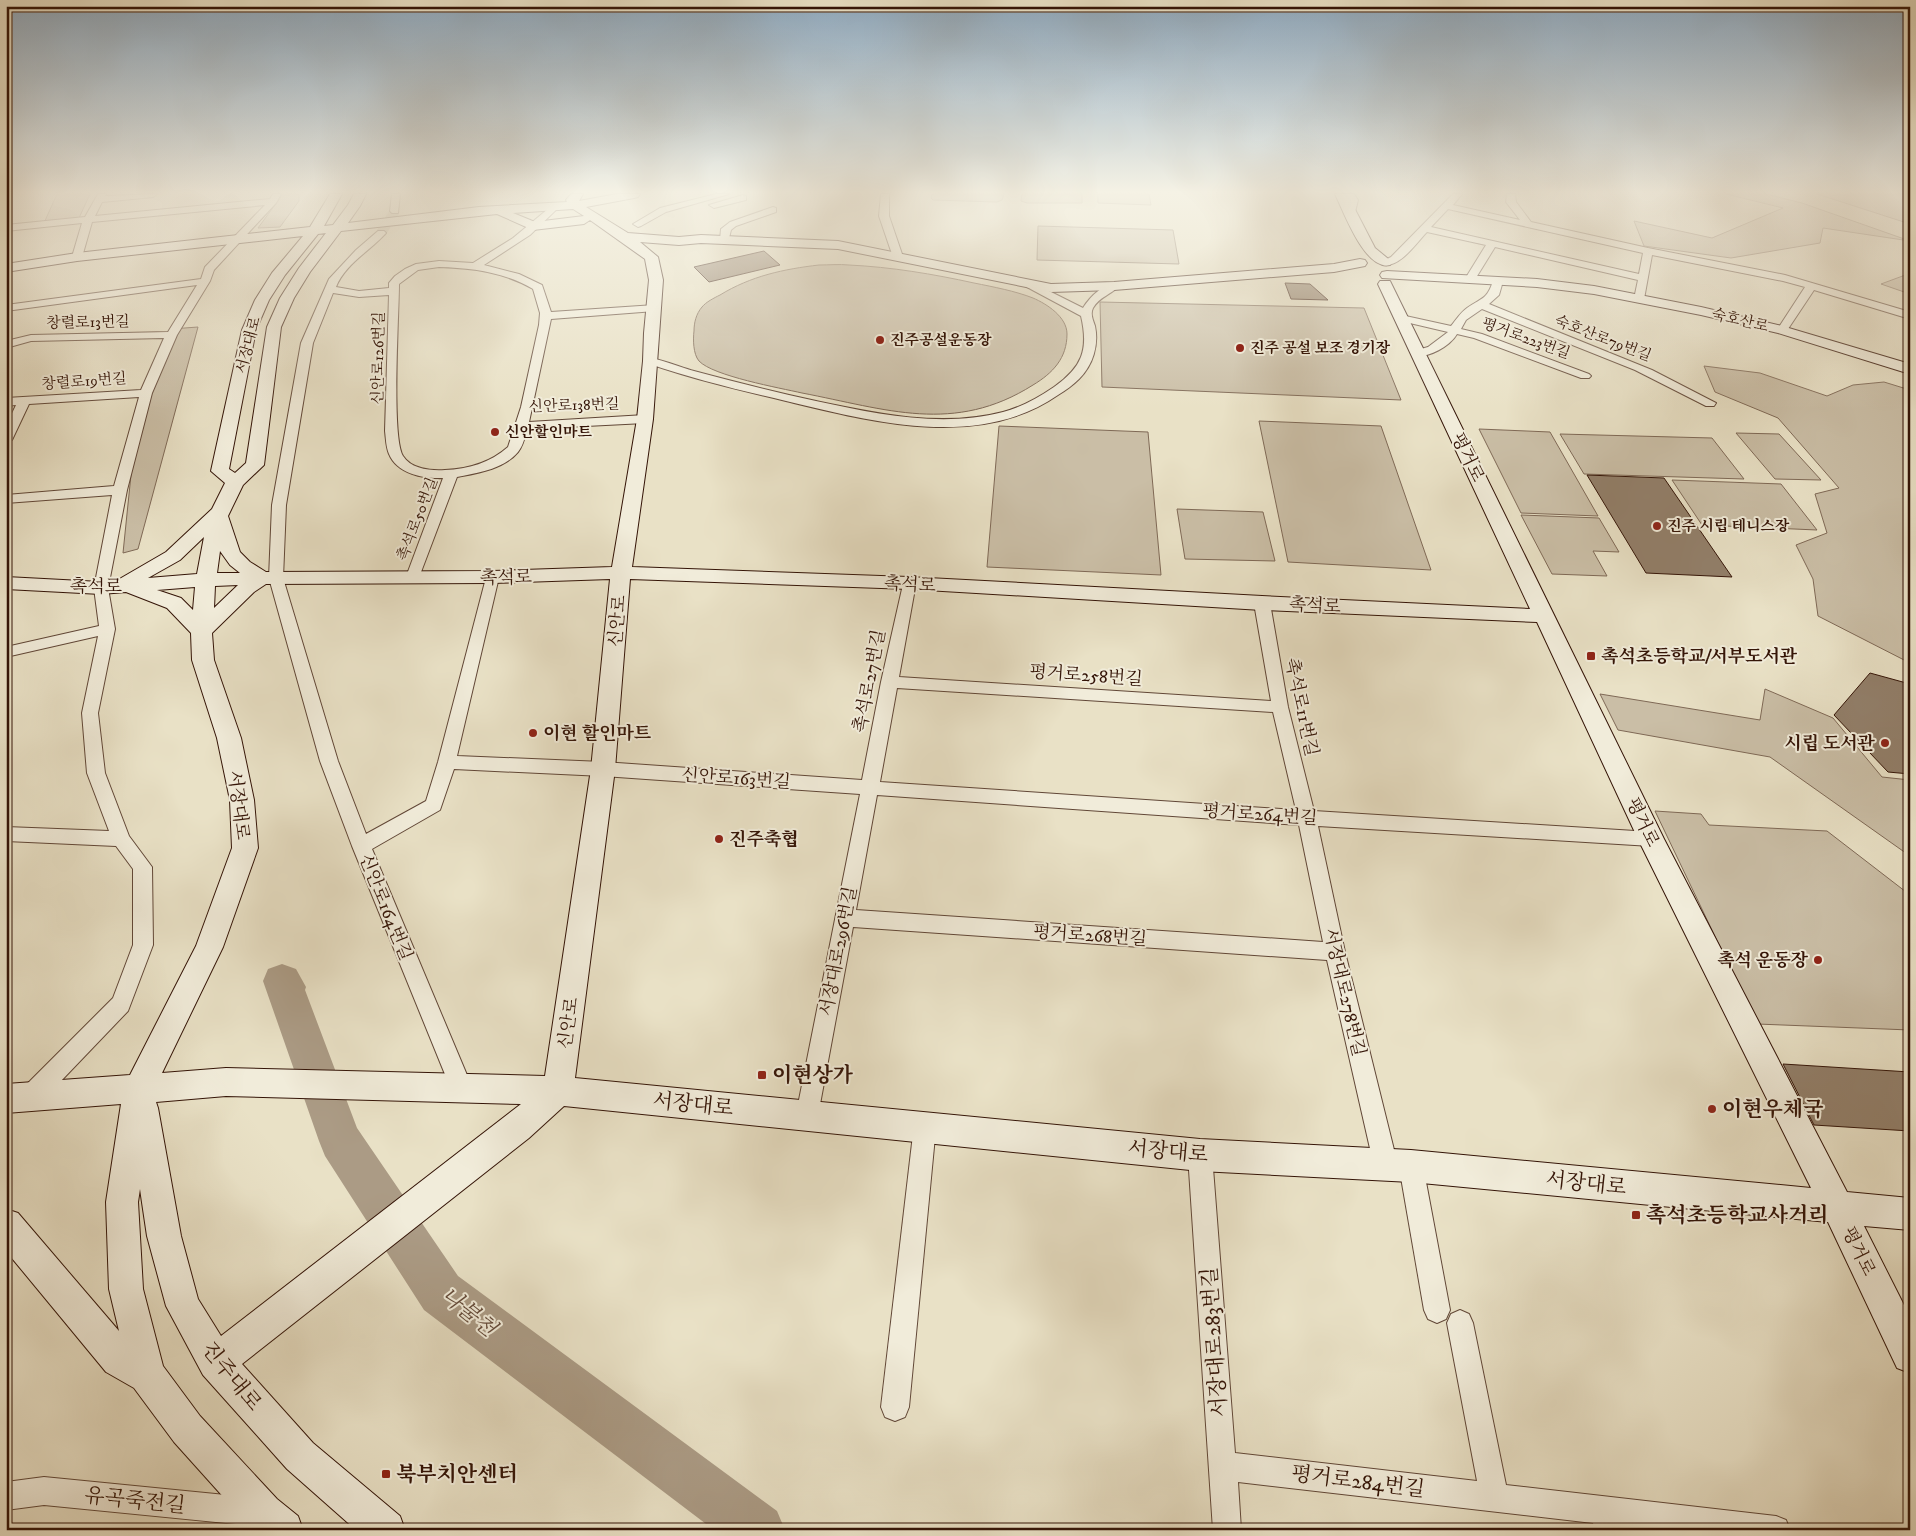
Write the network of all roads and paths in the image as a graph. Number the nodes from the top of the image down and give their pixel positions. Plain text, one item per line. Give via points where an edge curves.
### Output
1 (21, 266) edge
2 (211, 266) edge
3 (284, 266) edge
4 (308, 266) edge
5 (346, 266) edge
6 (419, 266) edge
7 (459, 266) edge
8 (653, 266) edge
9 (940, 266) edge
10 (1382, 266) edge
11 (1478, 266) edge
12 (1589, 266) edge
13 (1646, 266) edge
14 (1726, 266) edge
15 (474, 267) joint
16 (6, 268) edge
17 (1379, 268) junction
18 (1644, 278) junction
19 (1470, 279) junction
20 (205, 281) junction
21 (1498, 281) junction
22 (1029, 284) junction
23 (1114, 286) junction
24 (1812, 286) junction
25 (329, 289) junction
26 (394, 291) junction
27 (1639, 299) junction
28 (1482, 305) junction
29 (6, 308) edge
30 (655, 308) junction
31 (1085, 314) junction
32 (546, 316) junction
33 (1910, 316) edge
34 (1401, 318) junction
35 (1456, 330) junction
36 (1782, 330) junction
37 (170, 336) junction
38 (6, 345) edge
39 (1418, 353) junction
40 (651, 361) junction
41 (1910, 368) edge
42 (1585, 376) dead end
43 (146, 393) junction
44 (24, 401) junction
45 (6, 402) edge
46 (1710, 403) dead end
47 (645, 419) junction
48 (522, 426) junction
49 (6, 440) edge
50 (451, 476) junction
51 (235, 482) junction
52 (120, 490) junction
53 (6, 499) edge
54 (220, 512) junction
55 (621, 574) junction
56 (413, 577) junction
57 (269, 578) junction
58 (492, 578) junction
59 (206, 580) junction
60 (6, 583) edge
61 (909, 583) junction
62 (114, 588) junction
63 (1262, 603) junction
64 (1545, 616) junction
65 (107, 629) junction
66 (201, 631) junction
67 (6, 652) edge
68 (889, 682) junction
69 (1280, 707) junction
70 (447, 762) junction
71 (603, 768) junction
72 (869, 786) junction
73 (1307, 818) junction
74 (6, 834) edge
75 (121, 839) junction
76 (1651, 839) junction
77 (361, 846) junction
78 (845, 918) junction
79 (1334, 952) junction
80 (461, 1087) junction
81 (139, 1089) junction
82 (558, 1091) junction
83 (18, 1098) edge
84 (807, 1115) junction
85 (925, 1126) junction
86 (1200, 1155) junction
87 (1399, 1166) junction
88 (1838, 1208) junction
89 (1910, 1214) edge
90 (6, 1225) edge
91 (1437, 1310) dead end
92 (1460, 1323) dead end
93 (1910, 1355) edge
94 (216, 1362) junction
95 (147, 1375) junction
96 (895, 1407) dead end
97 (1223, 1466) junction
98 (6, 1496) edge
99 (1494, 1497) junction
100 (1606, 1520) edge
101 (273, 1521) edge
102 (386, 1530) edge
103 (1227, 1530) edge
104 (1776, 1530) edge

1 - 16 street
2 - 20 street
3 - 51 street, 서장대로 via 262,300 249,330 220,470
4 - 51 street, 서장대로 via 287,298 274,327 255,466
5 - 25 street
6 - 26 street, 신안로126번길 via 403,273 394,283
7 - 15 street, 신안로126번길
8 - 30 street, 신안로
9 - 22 street
10 - 17 street
11 - 19 street
12 - 18 street
13 - 18 street
14 - 24 street
15 - 32 street, 신안로126번길 via 521,277 538,287
17 - 19 street, 숙호산로 via 1412,276
17 - 23 street, 숙호산로 via 1334,268
17 - 34 street, 평거로
18 - 27 street
19 - 21 street, 숙호산로
20 - 29 street
20 - 37 street
21 - 27 street, 숙호산로 via 1568,286
21 - 28 street via 1494,295
22 - 23 street via 1051,288
22 - 31 street
23 - 31 street via 1094,300
24 - 33 street
24 - 36 street, 숙호산로
25 - 26 street via 359,294
25 - 57 street via 307,343
26 - 50 street, 신안로126번길 via 391,431 395,453 399,462 411,469
27 - 36 street, 숙호산로
28 - 35 street via 1462,318
28 - 46 street, 숙호산로79번길 via 1519,323 1640,368
30 - 32 street
30 - 40 street, 신안로
31 - 40 street via 1090,328 1091,349 1084,368 1050,397 997,419 933,424 876,417 715,382
32 - 48 street, 신안로138번길
34 - 35 street, 평거로223번길
34 - 39 street, 평거로
35 - 39 street, 평거로223번길 via 1441,344
35 - 42 street, 평거로223번길
36 - 41 street, 숙호산로
37 - 38 street, 창렬로13번길 via 31,338
37 - 43 street
39 - 64 street, 평거로
40 - 47 street, 신안로
43 - 44 street, 창렬로19번길
43 - 52 street
44 - 45 street, 창렬로19번길
44 - 49 street, 창렬로19번길
47 - 48 street, 신안로138번길
47 - 55 street, 신안로
48 - 50 street, 촉석로50번길 via 515,449 502,459 478,470
50 - 56 street, 촉석로50번길
51 - 54 street, 서장대로
52 - 53 street
52 - 62 street
54 - 57 street via 226,546 234,558
54 - 59 street, 서장대로
54 - 62 street via 173,556
55 - 58 street, 촉석로
55 - 61 street, 촉석로
55 - 71 street, 신안로
56 - 57 street, 촉석로
56 - 58 street, 촉석로
57 - 59 street, 촉석로
57 - 66 street via 247,588
57 - 77 street via 329,761
58 - 70 street, 신안로164번길
59 - 62 street, 촉석로
59 - 66 street, 서장대로
60 - 62 street, 촉석로
61 - 63 street, 촉석로
61 - 68 street, 촉석로27번길
62 - 65 street
62 - 66 street via 151,594 174,603
63 - 64 street, 촉석로
63 - 69 street, 촉석로11번길
64 - 76 street, 평거로
65 - 67 street
65 - 75 street via 90,713 96,773
66 - 81 street, 서장대로 via 203,660 229,738 242,800 245,848 209,947
68 - 69 street, 평거로258번길
68 - 72 street, 촉석로27번길
69 - 73 street, 촉석로11번길
70 - 71 street
70 - 77 street, 신안로164번길 via 434,806
71 - 72 street, 신안로163번길
71 - 82 street, 신안로
72 - 73 street, 평거로264번길
72 - 78 street, 서장대로296번길
73 - 76 street, 평거로264번길
73 - 79 street, 서장대로278번길
74 - 75 street
75 - 83 street via 143,868 143,945 121,1004
76 - 88 street, 평거로
77 - 80 street, 신안로164번길
78 - 79 street, 평거로268번길
78 - 84 street, 서장대로296번길
79 - 87 street, 서장대로278번길
80 - 81 street, 서장대로 via 226,1082
80 - 82 street, 서장대로
81 - 83 street
81 - 94 street, 진주대로 via 164,1236 183,1306
81 - 95 street via 122,1202 126,1289
82 - 84 street, 서장대로
82 - 94 street via 518,1127
84 - 85 street, 서장대로
85 - 86 street, 서장대로
85 - 96 street
86 - 87 street, 서장대로
86 - 97 street, 서장대로283번길
87 - 88 street, 서장대로
87 - 91 street
88 - 89 street, 서장대로
88 - 93 street, 평거로
90 - 95 street via 119,1359
92 - 99 street
94 - 102 street, 진주대로 via 300,1456
95 - 101 street via 187,1429
97 - 99 street, 평거로284번길
97 - 103 street, 서장대로283번길
98 - 101 street, 유곡죽전길 via 44,1491
99 - 100 street, 평거로284번길
100 - 104 street, 평거로284번길

